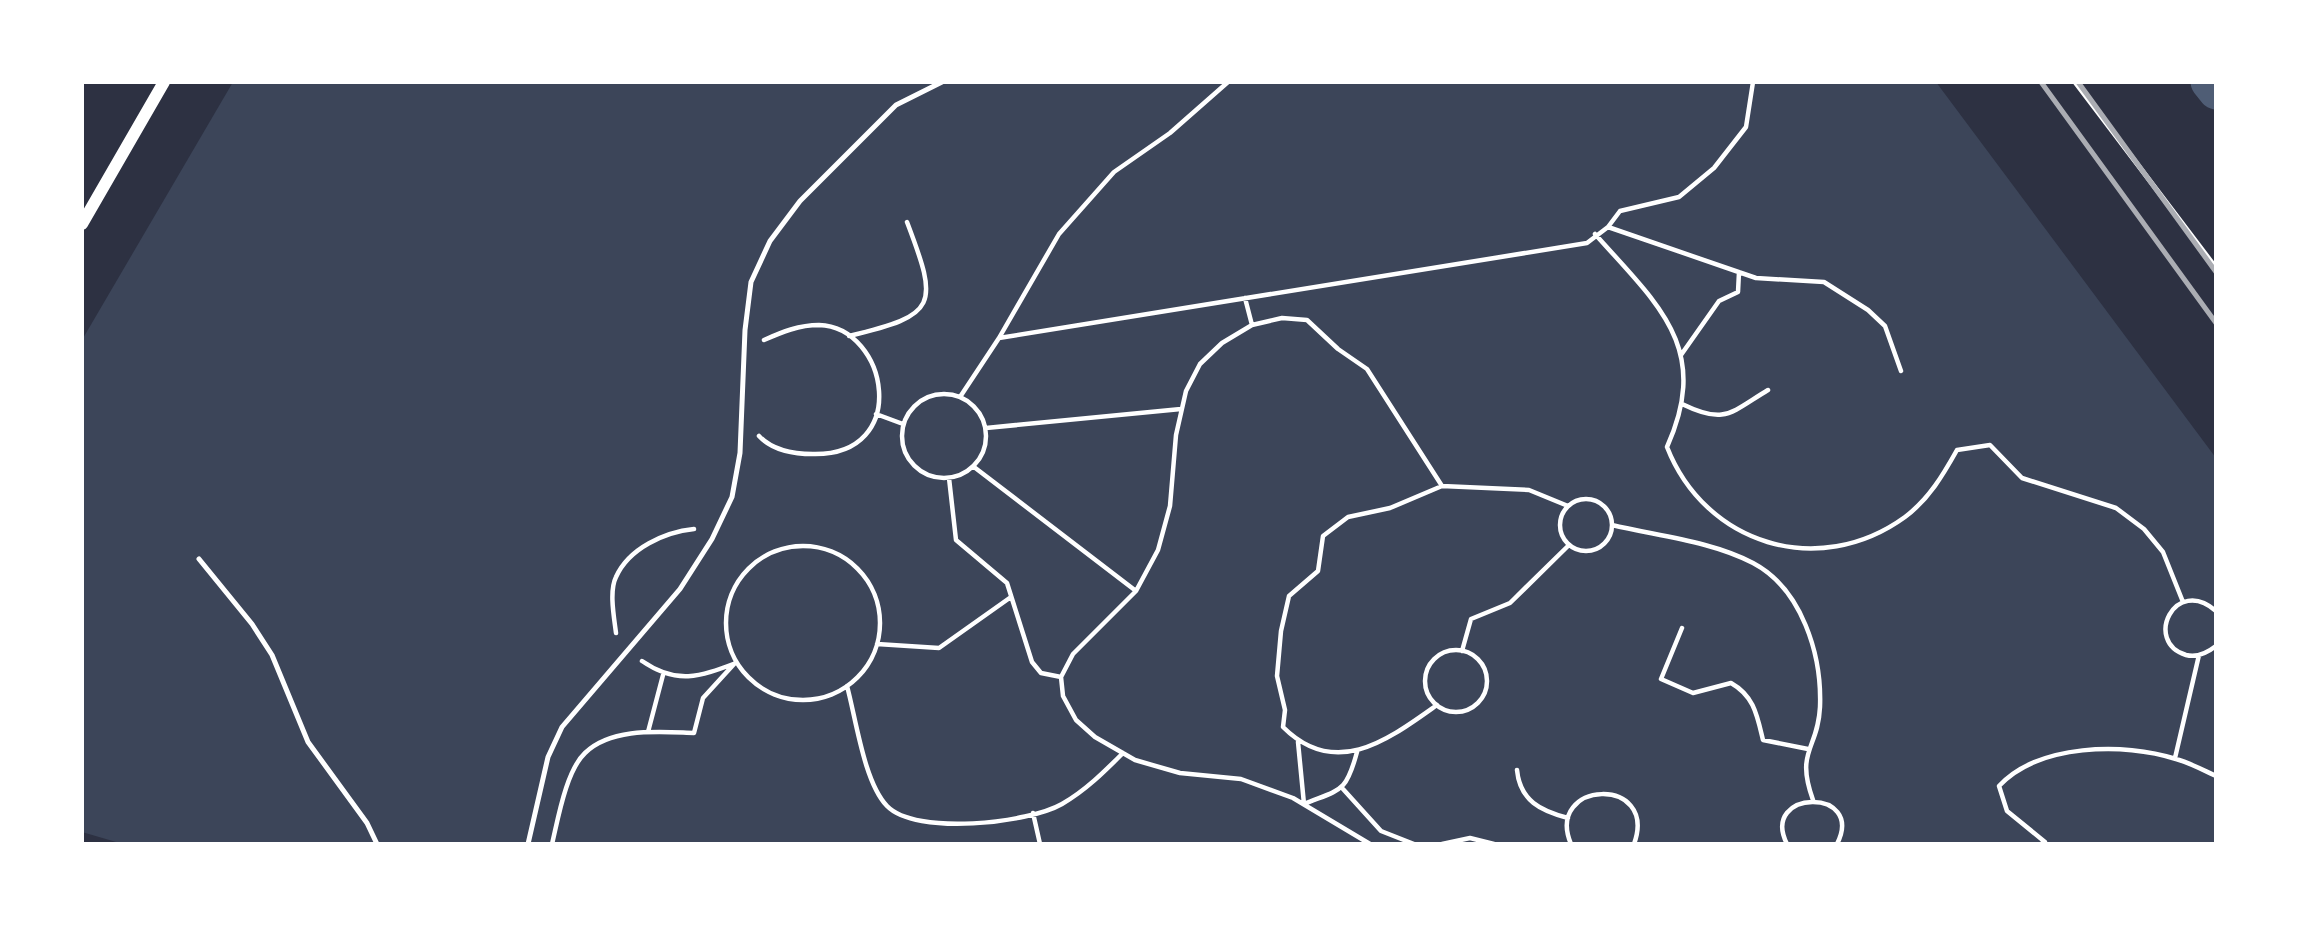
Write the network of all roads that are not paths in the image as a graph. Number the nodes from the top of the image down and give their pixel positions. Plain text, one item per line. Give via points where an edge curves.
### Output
1 (164, 82) edge
2 (942, 82) edge
3 (2075, 82) edge
4 (82, 224) edge
5 (2216, 268) edge
6 (199, 559) dead end
7 (377, 844) edge
8 (528, 844) edge

1 - 4 street
2 - 8 lane via 896,105 800,201 770,241 751,282 733,497 680,589 562,727 548,757
3 - 5 lane
6 - 7 lane via 272,656 309,742

